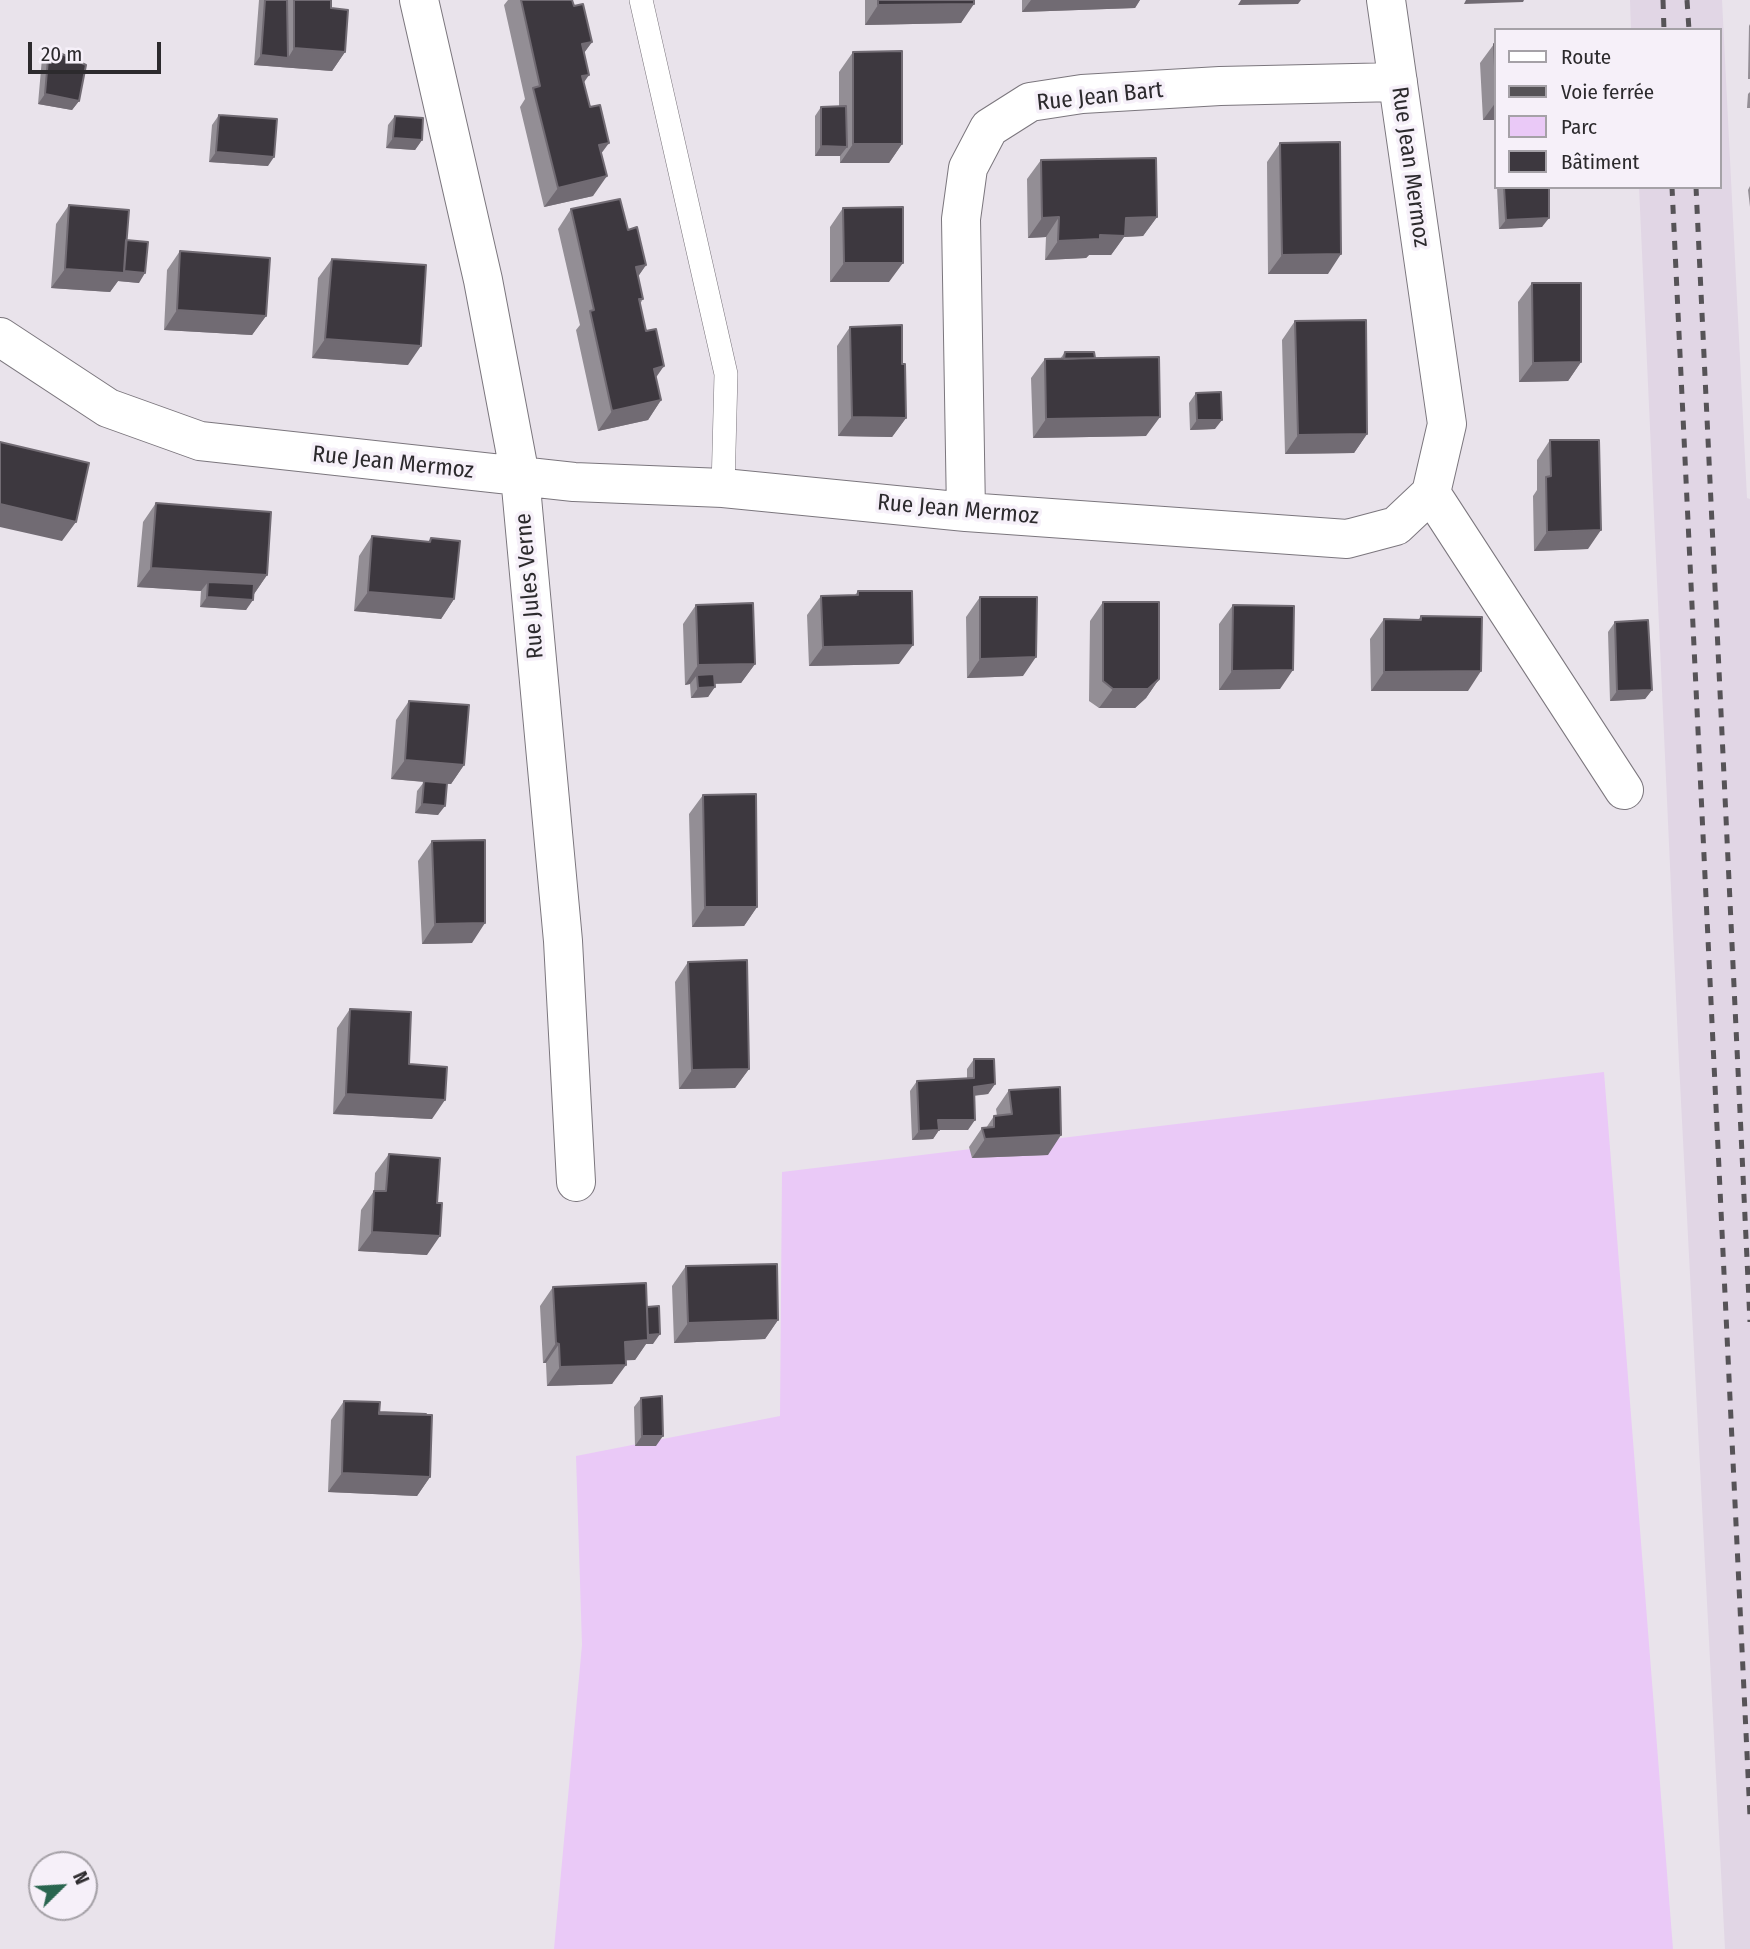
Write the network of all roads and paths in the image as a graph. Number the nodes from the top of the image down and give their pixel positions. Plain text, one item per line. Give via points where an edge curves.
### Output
1 (419, 0) edge
2 (641, 0) edge
3 (1386, 0) edge
4 (1398, 82) junction
5 (0, 337) edge
6 (520, 476) junction
7 (723, 488) junction
8 (1431, 493) junction
9 (966, 512) junction
10 (1624, 790) dead end
11 (576, 1182) dead end

1 - 6 street, Rue Jules Verne via 483,280
2 - 7 lane via 726,373
3 - 4 street, Rue Jean Mermoz
4 - 8 street, Rue Jean Mermoz via 1447,424
4 - 9 street, Rue Jean Bart via 1082,94 1030,102 989,128 968,168 961,219
5 - 6 street, Rue Jean Mermoz via 108,408 200,441
6 - 7 street, Rue Jean Mermoz
6 - 11 street, Rue Jules Verne via 563,941
7 - 9 street, Rue Jean Mermoz
8 - 9 street, Rue Jean Mermoz via 1396,526 1347,539
8 - 10 street

